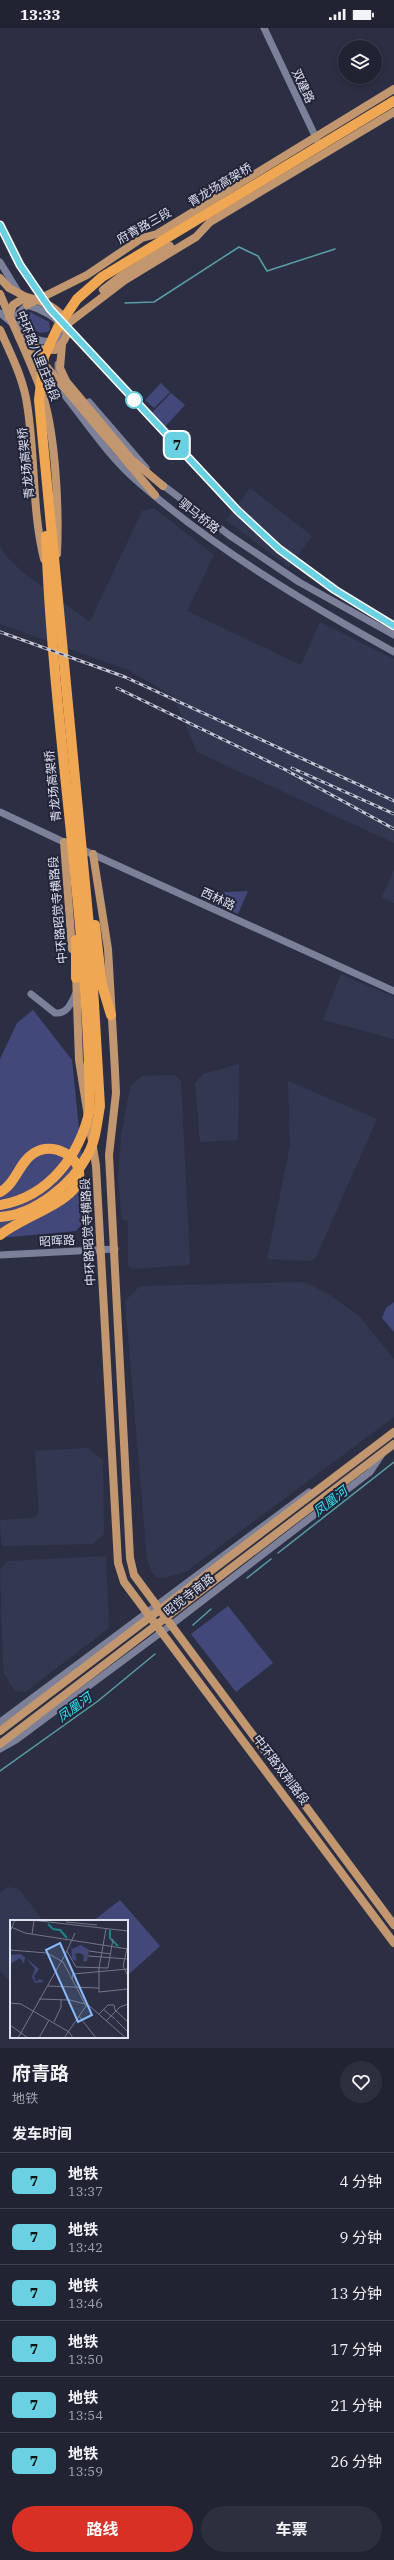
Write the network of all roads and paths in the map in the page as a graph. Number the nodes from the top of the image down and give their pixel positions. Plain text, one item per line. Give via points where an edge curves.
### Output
1 (264, 28) edge
2 (394, 89) edge
3 (394, 96) edge
4 (394, 101) edge
5 (394, 112) edge
6 (315, 137) junction
7 (324, 153) junction
8 (210, 222) junction
9 (157, 234) junction
10 (0, 262) edge
11 (0, 278) edge
12 (0, 294) edge
13 (37, 299) junction
14 (27, 301) junction
15 (0, 309) edge
16 (0, 313) edge
17 (0, 330) edge
18 (18, 332) junction
19 (62, 336) junction
20 (28, 343) junction
21 (142, 475) junction
22 (163, 486) junction
23 (155, 495) junction
24 (52, 572) junction
25 (394, 635) edge
26 (394, 652) edge
27 (0, 812) edge
28 (64, 842) junction
29 (93, 854) junction
30 (78, 862) junction
31 (76, 978) junction
32 (394, 991) edge
33 (76, 993) junction
34 (31, 994) dead end
35 (91, 1014) junction
36 (111, 1014) junction
37 (0, 1192) edge
38 (0, 1205) edge
39 (0, 1217) edge
40 (0, 1235) edge
41 (102, 1249) junction
42 (115, 1249) junction
43 (0, 1255) edge
44 (394, 1432) edge
45 (380, 1443) junction
46 (394, 1444) edge
47 (385, 1450) junction
48 (156, 1606) junction
49 (146, 1613) junction
50 (171, 1625) junction
51 (162, 1632) junction
52 (2, 1727) edge
53 (0, 1744) edge
54 (0, 1749) edge
55 (394, 1925) edge
56 (394, 1943) edge

1 - 6 street, 双建路
2 - 6 main road, 府青路三段
3 - 24 highway, 青龙场高架桥 via 100,273 66,304 42,346 32,391
4 - 24 highway, 青龙场高架桥 via 102,276 66,312 44,357 39,387
5 - 7 main road
6 - 7 street, 双建路
6 - 9 main road, 府青路三段
7 - 8 main road
8 - 19 main road via 196,237 125,280
8 - 19 main road via 121,276 98,295
9 - 13 main road via 68,287
9 - 14 main road, 府青路三段 via 142,238 87,275
10 - 14 street
11 - 14 main road
12 - 24 main road, 中环路八里庄路段 via 42,396 48,418 58,525
13 - 14 main road
13 - 19 main road via 57,311 67,323
14 - 18 main road, 府青路三段 via 18,300 11,310 9,319
14 - 19 street via 53,318
15 - 18 main road via 8,327
16 - 18 street
17 - 24 main road, 中环路八里庄路段 via 15,363 26,397 38,534
18 - 19 street via 43,342
18 - 20 main road
19 - 20 main road via 55,350 45,350
19 - 21 main road via 60,368 66,381
19 - 22 street, 驷马桥路 via 64,369 68,377
19 - 23 street, 驷马桥路 via 58,377 63,393 136,480
20 - 21 main road
21 - 22 main road
21 - 23 main road
22 - 25 street, 驷马桥路 via 299,582
23 - 26 street, 驷马桥路 via 220,546
24 - 30 highway, 青龙场高架桥
27 - 28 street, 西林路
28 - 29 street, 西林路
28 - 31 main road, 中环路昭觉寺横路段 via 68,913
29 - 32 street, 西林路
29 - 36 main road, 中环路昭觉寺横路段 via 108,949
30 - 31 highway
30 - 35 highway, 青龙场高架桥
30 - 36 highway via 97,937 102,985
31 - 33 main road, 中环路昭觉寺横路段
33 - 34 street via 67,1010 59,1014
33 - 41 main road, 中环路昭觉寺横路段 via 79,1060 96,1166
35 - 38 highway via 90,1109 80,1142 74,1154 51,1180 32,1195
35 - 39 highway via 100,1106 96,1133 88,1155 60,1189 23,1212
36 - 42 main road, 中环路昭觉寺横路段 via 116,1093 109,1155
37 - 40 highway via 8,1186 34,1152 55,1150 70,1156 78,1165 80,1172 74,1188 67,1196
41 - 42 street, 昭晖路
41 - 43 street, 昭晖路
41 - 49 main road, 中环路昭觉寺横路段 via 118,1563 124,1582
42 - 48 main road, 中环路昭觉寺横路段 via 130,1558 134,1575
44 - 45 main road, 昭觉寺南路
45 - 48 street, 昭觉寺南路 via 358,1455
45 - 52 main road, 昭觉寺南路
46 - 47 main road, 昭觉寺南路
47 - 50 street, 昭觉寺南路 via 370,1472
47 - 53 main road, 昭觉寺南路
48 - 49 street, 昭觉寺南路
48 - 50 main road, 中环路双荆路段
49 - 51 main road, 中环路双荆路段
49 - 52 street, 昭觉寺南路
50 - 51 street, 昭觉寺南路
50 - 55 main road, 中环路双荆路段
51 - 54 street, 昭觉寺南路 via 16,1740
51 - 56 main road, 中环路双荆路段

